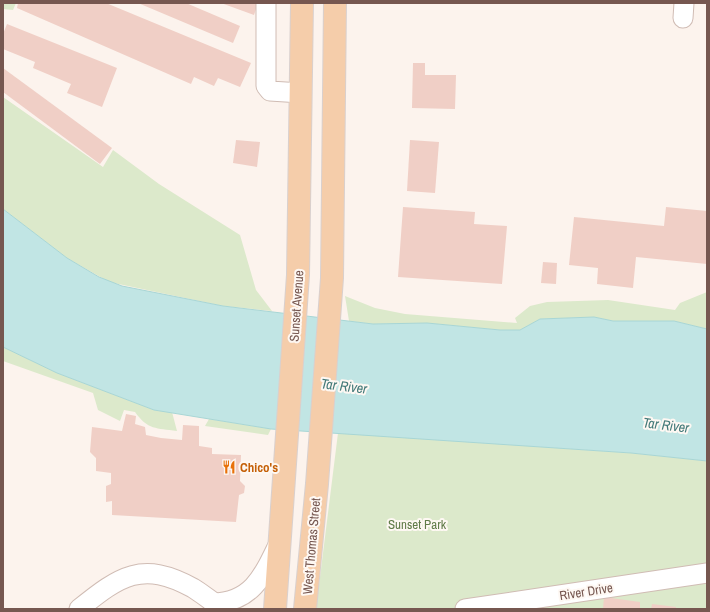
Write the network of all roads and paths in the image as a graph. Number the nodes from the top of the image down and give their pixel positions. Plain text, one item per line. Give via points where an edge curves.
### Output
1 (266, 3) edge
2 (302, 3) edge
3 (335, 3) edge
4 (301, 93) junction
5 (279, 544) junction
6 (707, 573) edge
7 (218, 606) edge
8 (79, 609) edge
9 (275, 609) edge
10 (305, 609) edge
11 (465, 609) edge

1 - 4 street via 266,86 270,91
2 - 4 main road, Sunset Avenue
3 - 10 main road, West Thomas Street via 332,278
4 - 5 main road, Sunset Avenue via 298,275
5 - 7 street via 261,579 246,593
5 - 9 main road, Sunset Avenue
6 - 11 street, River Drive
7 - 8 street via 194,589 154,573 131,574 110,585

